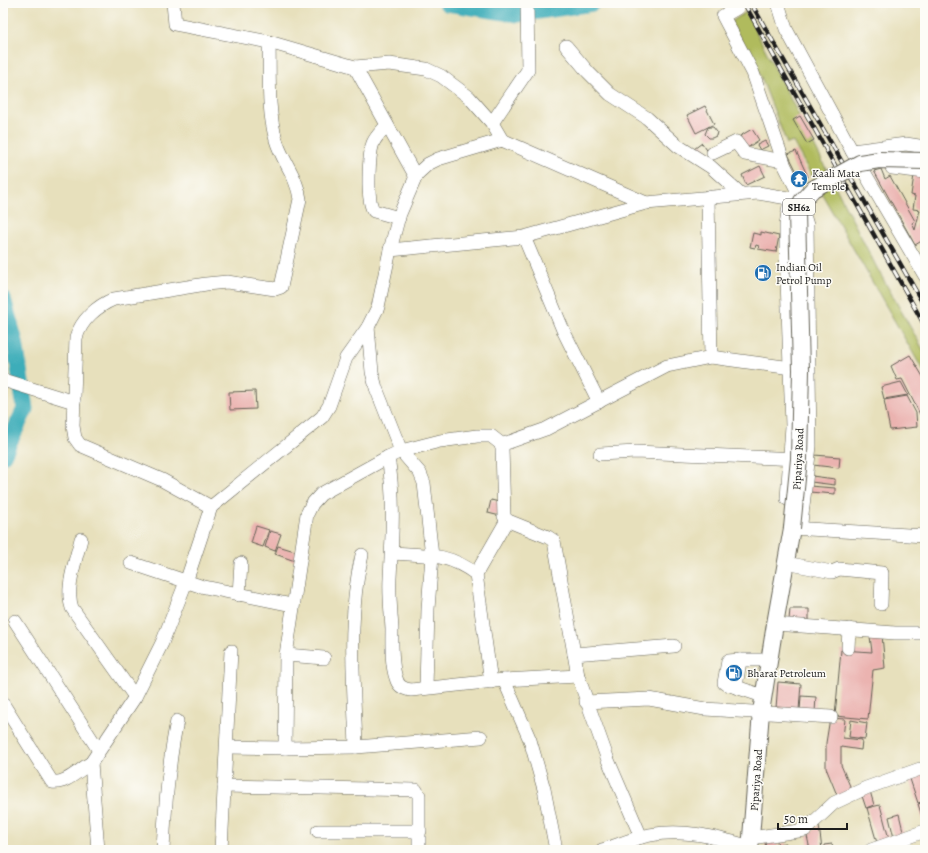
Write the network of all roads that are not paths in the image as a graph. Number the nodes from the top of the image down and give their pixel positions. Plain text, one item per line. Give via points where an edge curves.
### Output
1 (173, 3) edge
2 (527, 3) edge
3 (778, 3) edge
4 (737, 8) dead end
5 (268, 42) junction
6 (566, 46) dead end
7 (355, 67) junction
8 (492, 123) junction
9 (387, 125) junction
10 (502, 140) junction
11 (925, 147) edge
12 (852, 151) junction
13 (713, 153) dead end
14 (783, 161) junction
15 (925, 161) edge
16 (892, 168) dead end
17 (925, 172) edge
18 (416, 177) junction
19 (741, 194) junction
20 (708, 197) junction
21 (795, 200) junction
22 (646, 203) junction
23 (399, 218) junction
24 (524, 237) junction
25 (390, 250) junction
26 (925, 276) edge
27 (368, 327) junction
28 (710, 356) junction
29 (791, 368) junction
30 (810, 369) junction
31 (3, 380) edge
32 (74, 402) junction
33 (599, 402) junction
34 (501, 445) junction
35 (401, 451) junction
36 (600, 454) dead end
37 (388, 457) junction
38 (790, 458) junction
39 (808, 459) junction
40 (211, 507) junction
41 (507, 520) junction
42 (792, 528) junction
43 (925, 536) edge
44 (81, 539) dead end
45 (392, 553) junction
46 (362, 555) dead end
47 (432, 556) junction
48 (131, 563) dead end
49 (241, 563) dead end
50 (786, 563) junction
51 (476, 574) junction
52 (186, 582) junction
53 (240, 595) junction
54 (881, 604) dead end
55 (292, 605) junction
56 (15, 621) dead end
57 (775, 624) junction
58 (849, 629) junction
59 (925, 633) edge
60 (674, 646) dead end
61 (848, 648) dead end
62 (231, 651) dead end
63 (574, 654) junction
64 (286, 655) junction
65 (324, 658) dead end
66 (769, 660) junction
67 (578, 676) junction
68 (498, 681) junction
69 (426, 688) junction
70 (763, 696) junction
71 (135, 697) junction
72 (586, 702) junction
73 (3, 704) edge
74 (761, 712) junction
75 (831, 717) dead end
76 (177, 721) dead end
77 (481, 737) dead end
78 (227, 747) junction
79 (356, 747) junction
80 (285, 748) junction
81 (98, 750) junction
82 (91, 763) junction
83 (920, 769) dead end
84 (224, 786) junction
85 (318, 831) dead end
86 (420, 831) junction
87 (925, 831) edge
88 (641, 837) junction
89 (751, 845) edge
90 (610, 849) edge
91 (877, 849) edge
92 (98, 850) edge
93 (163, 850) edge
94 (222, 850) edge
95 (419, 850) edge
96 (556, 850) edge
97 (893, 850) edge

1 - 5 street via 175,24
2 - 8 street via 528,70
3 - 12 street via 786,29
4 - 14 street via 723,16 753,73
5 - 7 street
5 - 32 street via 272,124 276,142 298,187 300,199 283,285 275,289 227,282 206,284 114,299 101,304 91,313 78,333
6 - 19 street via 610,94 647,118 678,146 711,167
7 - 8 street via 389,64 426,69 441,76 469,97
7 - 9 street
8 - 10 street
9 - 18 street
9 - 23 street via 376,137 373,145 371,206 374,211
10 - 18 street via 438,159 422,168
10 - 22 street
11 - 12 street via 906,144
12 - 26 street
13 - 14 street via 736,142 745,154
14 - 21 street
15 - 42 main road, Pipariya Road / SH62, bridge via 879,160 860,163 813,189 802,201 797,212 801,365 799,459
16 - 17 street
18 - 23 street
19 - 20 street
19 - 21 street via 758,193
20 - 22 street
20 - 28 street
21 - 29 street via 786,225
21 - 30 street via 807,225
22 - 24 street
23 - 25 street
24 - 25 street
24 - 33 street via 563,330
25 - 27 street via 378,307
27 - 35 street via 376,388
27 - 40 street via 346,358 329,406 322,417
28 - 29 street
28 - 33 street via 667,366
29 - 30 street
29 - 38 street
30 - 39 street
31 - 32 street
32 - 40 street via 73,426 75,438 80,445 162,480
33 - 34 street via 546,428
34 - 35 street via 491,436 484,436 440,441
34 - 41 street via 504,516
35 - 37 street
35 - 47 street via 420,473 424,483
36 - 38 street via 636,452
37 - 45 street via 392,480
37 - 55 street via 321,494 312,504 307,514
38 - 39 street
38 - 42 street via 786,520
39 - 42 street via 801,523
40 - 52 street
41 - 51 street
41 - 63 street via 554,541
42 - 43 street
42 - 50 main road, Pipariya Road / SH62
44 - 71 street via 70,589 72,608
45 - 47 street
45 - 69 street via 390,605 395,677 404,689
46 - 79 street via 356,579 354,605
47 - 51 street via 456,561
47 - 69 street
48 - 52 street
49 - 53 street
50 - 54 street via 832,572 839,568 882,573
50 - 57 main road, Pipariya Road / SH62
51 - 68 street
52 - 53 street
52 - 71 street via 162,643
53 - 55 street
55 - 64 street
56 - 81 street
57 - 58 street
57 - 66 main road, Pipariya Road / SH62
58 - 59 street
58 - 61 street
60 - 63 street
62 - 78 street
63 - 67 street
64 - 65 street
64 - 80 street
66 - 70 main road, Pipariya Road / SH62
66 - 70 street via 740,660 736,687
67 - 68 street
67 - 72 street
68 - 69 street
68 - 96 street via 530,740 544,789
70 - 74 main road, Pipariya Road / SH62
71 - 81 street
72 - 74 street via 649,699 705,709
72 - 88 street
73 - 82 street via 52,782 59,782
74 - 75 street
74 - 89 main road, Pipariya Road / SH62
76 - 93 street via 164,814
77 - 79 street
78 - 80 street
78 - 84 street
79 - 80 street
81 - 82 street
82 - 92 street
83 - 89 street via 866,788 834,803 805,830
84 - 86 street via 416,790 419,795
84 - 94 street
85 - 86 street
86 - 95 street
87 - 91 street
87 - 97 street
88 - 89 street via 676,833 703,834
88 - 90 street

